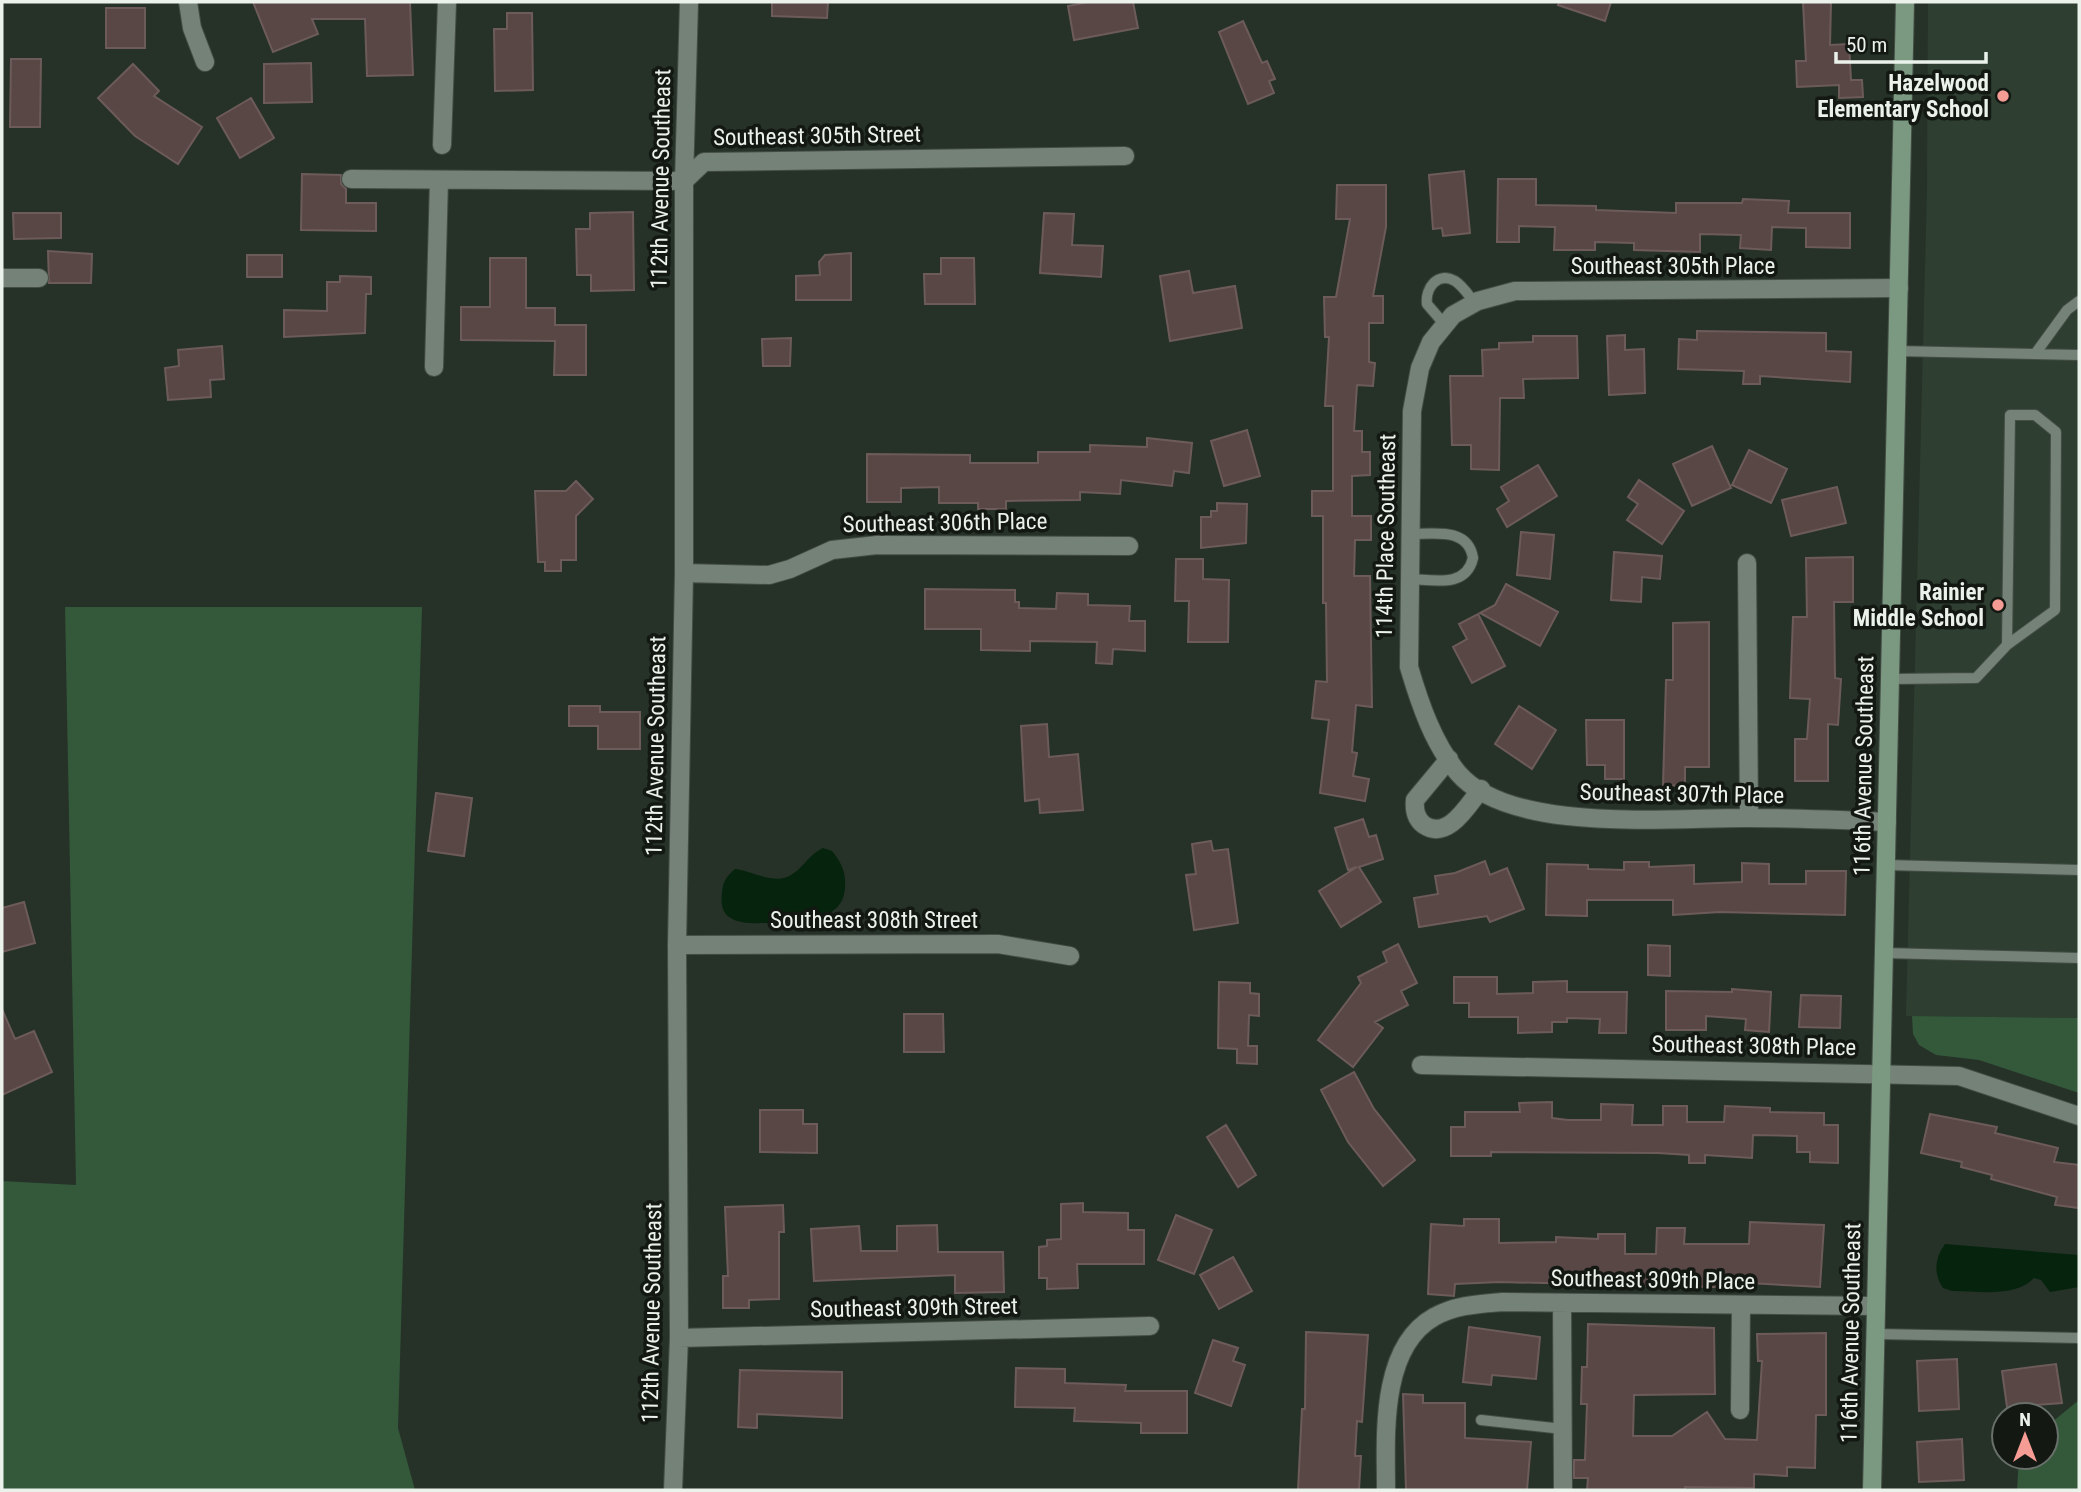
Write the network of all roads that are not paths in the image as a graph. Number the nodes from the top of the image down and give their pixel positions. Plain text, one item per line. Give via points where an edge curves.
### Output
1 (188, 2) edge
2 (447, 2) edge
3 (688, 2) edge
4 (1905, 2) edge
5 (205, 62) dead end
6 (442, 145) dead end
7 (1125, 156) dead end
8 (351, 179) dead end
9 (439, 180) junction
10 (684, 181) junction
11 (2, 278) edge
12 (39, 278) dead end
13 (1899, 288) junction
14 (2079, 300) edge
15 (1475, 303) junction
16 (1449, 320) junction
17 (1897, 351) junction
18 (2035, 354) junction
19 (2079, 355) edge
20 (434, 367) dead end
21 (1410, 534) junction
22 (1129, 546) dead end
23 (1746, 563) dead end
24 (684, 573) junction
25 (1410, 579) junction
26 (2007, 645) junction
27 (1890, 679) junction
28 (1454, 767) junction
29 (1481, 789) junction
30 (1749, 818) junction
31 (1887, 822) junction
32 (1886, 865) junction
33 (2079, 870) edge
34 (677, 945) junction
35 (1884, 953) junction
36 (1070, 956) dead end
37 (2079, 958) edge
38 (1421, 1065) dead end
39 (1881, 1073) junction
40 (2079, 1116) edge
41 (1562, 1304) junction
42 (1741, 1306) junction
43 (1876, 1306) junction
44 (1150, 1326) dead end
45 (1876, 1334) junction
46 (679, 1338) junction
47 (2079, 1338) edge
48 (1740, 1410) dead end
49 (1481, 1420) dead end
50 (1563, 1429) junction
51 (673, 1490) edge
52 (1386, 1490) edge
53 (1563, 1490) edge
54 (1872, 1490) edge

1 - 5 street via 191,28
2 - 6 street
3 - 10 street, 112th Avenue Southeast
4 - 13 street, 116th Avenue Southeast
7 - 10 street, Southeast 305th Street via 704,162
8 - 9 street
9 - 10 street
9 - 20 street
10 - 24 street, 112th Avenue Southeast
11 - 12 street
13 - 15 street, Southeast 305th Place via 1515,291
13 - 17 street, 116th Avenue Southeast
14 - 18 lane
15 - 16 street, Southeast 305th Place
15 - 16 lane via 1453,280 1432,283 1427,304
16 - 21 street, 114th Place Southeast via 1431,342 1420,368 1412,411
17 - 18 lane
17 - 27 street, 116th Avenue Southeast
18 - 19 lane
21 - 25 street, 114th Place Southeast
21 - 25 lane via 1459,536 1472,549 1473,558 1466,574 1458,579
22 - 24 street, Southeast 306th Place via 877,545 832,550 769,575
23 - 30 street
24 - 34 street, 112th Avenue Southeast
25 - 28 street, 114th Place Southeast via 1409,667 1421,707
26 - 26 lane via 2055,610 2056,432 2035,415 2010,415
26 - 27 lane via 1976,678
27 - 31 street, 116th Avenue Southeast
28 - 29 street, Southeast 307th Place
28 - 29 street via 1415,800 1417,818 1423,824 1440,829 1449,826
29 - 30 street, Southeast 307th Place via 1520,808 1577,819
30 - 31 street, Southeast 307th Place
31 - 32 street, 116th Avenue Southeast
32 - 33 lane
32 - 35 street, 116th Avenue Southeast
34 - 36 street, Southeast 308th Street via 998,944
34 - 46 street, 112th Avenue Southeast
35 - 37 lane
35 - 39 street, 116th Avenue Southeast
38 - 39 street, Southeast 308th Place
39 - 40 street, Southeast 308th Place via 1959,1076
39 - 43 street, 116th Avenue Southeast
41 - 42 street, Southeast 309th Place
41 - 50 street
41 - 52 street, Southeast 309th Place via 1465,1305 1432,1318 1411,1340 1392,1381 1387,1406
42 - 43 street, Southeast 309th Place
42 - 48 street
43 - 45 street, 116th Avenue Southeast
44 - 46 street, Southeast 309th Street
45 - 47 lane
45 - 54 street, 116th Avenue Southeast
46 - 51 street, 112th Avenue Southeast
49 - 50 lane
50 - 53 street

